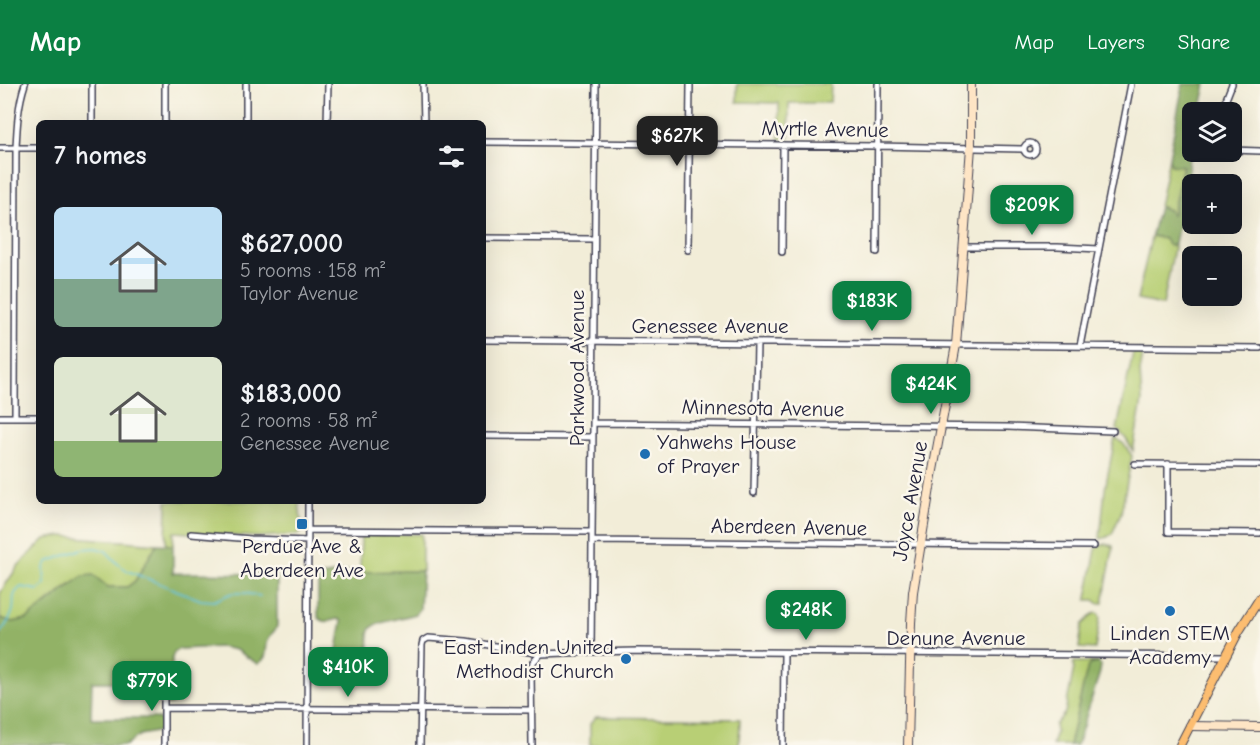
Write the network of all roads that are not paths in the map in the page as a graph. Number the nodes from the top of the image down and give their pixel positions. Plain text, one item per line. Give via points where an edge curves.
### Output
1 (25, 84) edge
2 (92, 84) edge
3 (165, 84) edge
4 (246, 84) edge
5 (328, 84) edge
6 (423, 84) edge
7 (596, 84) edge
8 (690, 84) edge
9 (878, 84) edge
10 (971, 84) edge
11 (1131, 84) edge
12 (1232, 84) edge
13 (1225, 102) edge
14 (92, 120) edge
15 (165, 120) edge
16 (246, 120) edge
17 (327, 120) edge
18 (424, 120) edge
19 (486, 142) edge
20 (595, 143) junction
21 (689, 144) junction
22 (783, 145) junction
23 (877, 146) junction
24 (0, 147) edge
25 (971, 147) junction
26 (16, 148) junction
27 (36, 148) edge
28 (1023, 149) dead end
29 (1242, 150) edge
30 (1260, 151) edge
31 (486, 238) edge
32 (594, 239) junction
33 (964, 248) junction
34 (1099, 249) junction
35 (688, 250) dead end
36 (782, 252) dead end
37 (877, 252) dead end
38 (486, 340) edge
39 (594, 341) junction
40 (757, 343) junction
41 (956, 345) junction
42 (1080, 346) junction
43 (1260, 348) edge
44 (0, 417) edge
45 (15, 417) junction
46 (36, 417) edge
47 (594, 423) junction
48 (755, 425) junction
49 (942, 427) junction
50 (1113, 431) dead end
51 (486, 436) edge
52 (593, 437) junction
53 (1135, 464) dead end
54 (1168, 464) junction
55 (1260, 465) edge
56 (754, 493) dead end
57 (308, 504) edge
58 (308, 530) junction
59 (592, 532) junction
60 (1260, 533) edge
61 (191, 534) dead end
62 (308, 541) junction
63 (592, 541) junction
64 (921, 544) junction
65 (1094, 546) dead end
66 (1260, 598) edge
67 (591, 652) junction
68 (784, 653) junction
69 (541, 654) junction
70 (910, 654) junction
71 (1226, 656) junction
72 (164, 680) dead end
73 (164, 708) junction
74 (308, 709) junction
75 (421, 710) junction
76 (532, 710) junction
77 (1190, 726) junction
78 (1260, 727) edge
79 (164, 745) edge
80 (308, 745) edge
81 (420, 745) edge
82 (532, 745) edge
83 (783, 745) edge
84 (908, 745) edge
85 (1180, 745) edge

1 - 26 street
2 - 14 street
3 - 15 street
4 - 16 street
5 - 17 street
6 - 18 street
7 - 20 street, Parkwood Avenue
8 - 21 street
9 - 23 street
10 - 25 street, Joyce Avenue
11 - 34 street
12 - 13 street
19 - 20 street, Myrtle Avenue
20 - 21 street, Myrtle Avenue
20 - 32 street, Parkwood Avenue
21 - 22 street, Myrtle Avenue
21 - 35 street
22 - 23 street, Myrtle Avenue
22 - 36 street
23 - 25 street, Myrtle Avenue
23 - 37 street
24 - 26 street
25 - 28 street, Myrtle Avenue
25 - 33 street, Joyce Avenue
26 - 27 street
26 - 45 street
29 - 30 street
31 - 32 street
32 - 39 street, Parkwood Avenue
33 - 34 street
33 - 41 street, Joyce Avenue
34 - 42 street
38 - 39 street, Genessee Avenue
39 - 40 street, Genessee Avenue
39 - 47 street, Parkwood Avenue
40 - 41 street, Genessee Avenue
40 - 48 street
41 - 42 street, Genessee Avenue
41 - 49 street, Joyce Avenue
42 - 43 street, Genessee Avenue
44 - 45 street
45 - 46 street
47 - 48 street, Minnesota Avenue
47 - 52 street, Parkwood Avenue
48 - 49 street, Minnesota Avenue
48 - 56 street
49 - 50 street, Minnesota Avenue
49 - 64 street, Joyce Avenue
51 - 52 street
52 - 59 street, Parkwood Avenue
53 - 54 street
54 - 55 street
54 - 60 street via 1168,532
57 - 58 street
58 - 59 street
58 - 62 street
59 - 63 street, Parkwood Avenue
61 - 62 street
62 - 74 street
63 - 64 street, Aberdeen Avenue
63 - 67 street, Parkwood Avenue
64 - 65 street, Aberdeen Avenue
64 - 70 street, Joyce Avenue via 913,592
66 - 71 main road
67 - 68 street, Denune Avenue
67 - 69 street, Denune Avenue
68 - 70 street, Denune Avenue
68 - 83 street
69 - 75 street, Denune Avenue via 466,641 425,640
69 - 76 street via 533,662 531,672
70 - 71 street, Denune Avenue
70 - 84 street, Joyce Avenue
71 - 77 main road
72 - 73 street
73 - 74 street
73 - 79 street
74 - 75 street
74 - 80 street
75 - 76 street
75 - 81 street
76 - 82 street
77 - 78 street
77 - 85 main road

